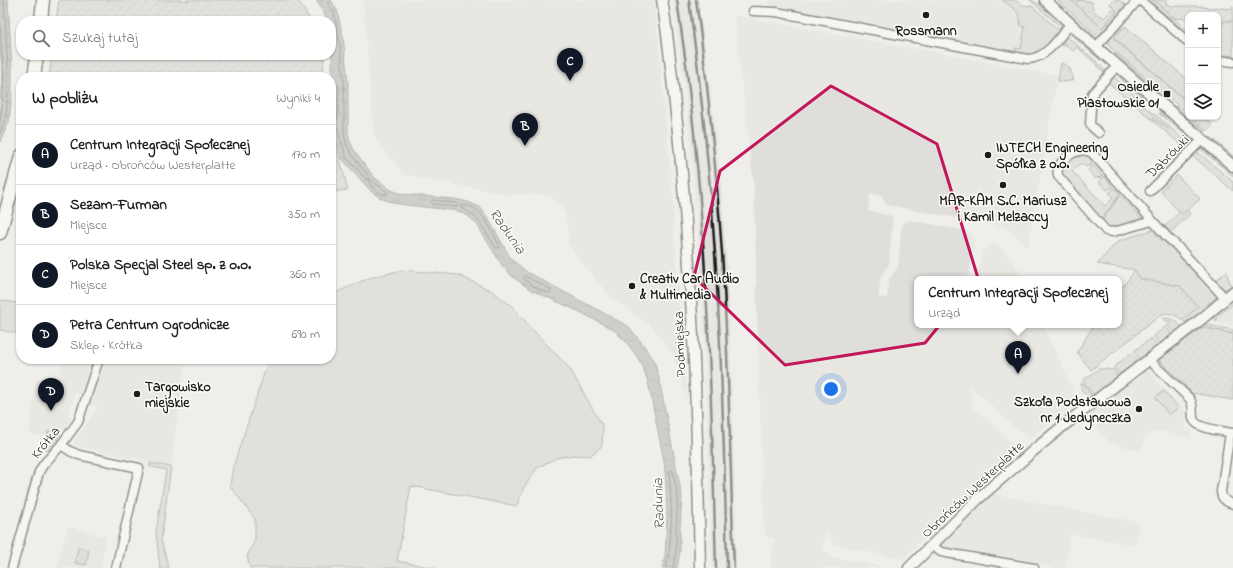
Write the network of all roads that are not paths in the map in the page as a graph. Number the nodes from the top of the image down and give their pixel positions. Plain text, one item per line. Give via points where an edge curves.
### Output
1 (43, 0) edge
2 (662, 0) edge
3 (1036, 0) edge
4 (1045, 0) edge
5 (1139, 0) edge
6 (753, 11) dead end
7 (41, 16) edge
8 (1068, 22) junction
9 (1185, 39) edge
10 (1096, 47) junction
11 (36, 60) edge
12 (1221, 60) edge
13 (1233, 62) edge
14 (1117, 66) junction
15 (35, 72) edge
16 (1099, 133) dead end
17 (1202, 140) junction
18 (1233, 166) edge
19 (16, 177) edge
20 (1150, 191) dead end
21 (1152, 221) junction
22 (0, 233) edge
23 (1229, 295) edge
24 (1149, 360) junction
25 (97, 364) edge
26 (1232, 433) edge
27 (62, 445) junction
28 (1233, 504) edge
29 (930, 545) junction
30 (12, 568) edge
31 (116, 568) edge
32 (700, 568) edge
33 (909, 568) edge
34 (1034, 568) edge

1 - 7 main road
2 - 32 street, Podmiejska via 677,118 689,255
3 - 8 street
4 - 8 street
5 - 9 street
5 - 10 street
6 - 8 street via 776,12 1028,59 1043,55
8 - 10 street
10 - 14 street
11 - 15 main road
12 - 13 street
14 - 16 street via 1093,92 1091,98 1090,123
14 - 17 street
17 - 18 street
17 - 20 street, Dąbrówki
19 - 22 main road
21 - 21 street, Obrońców Westerplatte via 1087,150 1072,153 1058,167 1058,176 1106,231 1113,232
21 - 23 street, Obrońców Westerplatte
23 - 24 street, Obrońców Westerplatte
24 - 26 street via 1190,399 1196,424
24 - 29 street, Obrońców Westerplatte via 1045,441
25 - 27 street, Krótka via 78,422
26 - 28 street via 1221,493 1227,502
27 - 30 street, Krótka via 39,472
27 - 31 street via 79,454 139,468
29 - 33 street, Obrońców Westerplatte
29 - 34 street via 941,552

